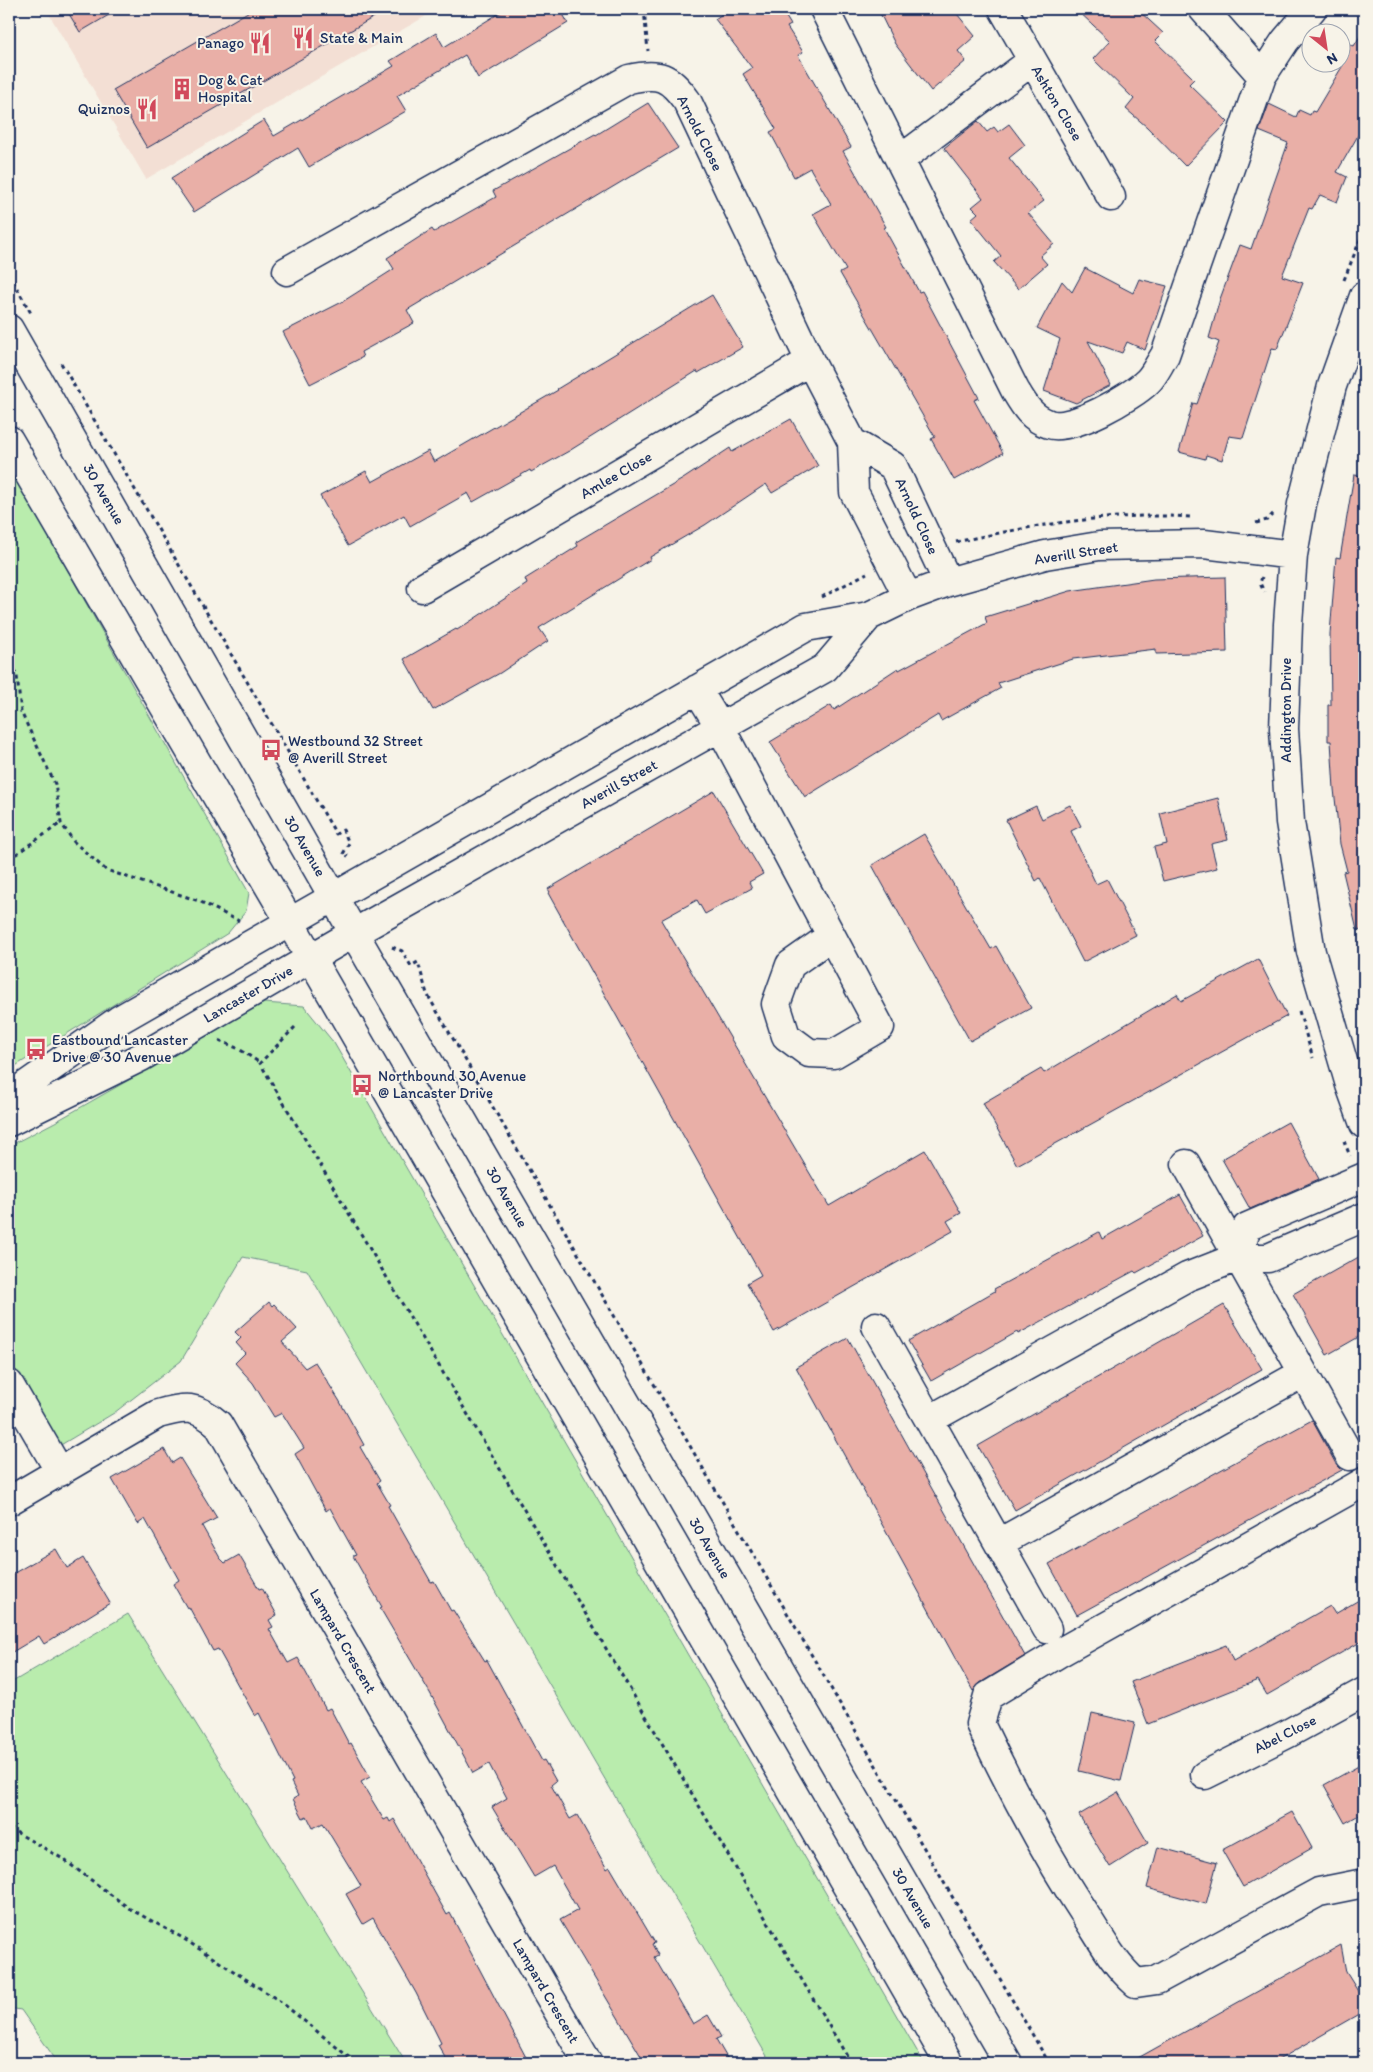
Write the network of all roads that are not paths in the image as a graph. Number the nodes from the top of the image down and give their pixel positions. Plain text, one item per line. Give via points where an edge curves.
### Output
1 (824, 9) edge
2 (1003, 9) edge
3 (1203, 9) edge
4 (1312, 9) edge
5 (1032, 61) junction
6 (1262, 76) junction
7 (900, 159) junction
8 (1111, 197) dead end
9 (287, 271) dead end
10 (1353, 289) edge
11 (1359, 324) edge
12 (9, 329) edge
13 (810, 361) junction
14 (9, 440) edge
15 (852, 442) junction
16 (1293, 555) junction
17 (948, 582) junction
18 (422, 588) dead end
19 (908, 597) junction
20 (869, 616) junction
21 (697, 689) junction
22 (720, 727) junction
23 (334, 897) junction
24 (290, 922) junction
25 (354, 933) junction
26 (832, 936) dead end
27 (311, 958) junction
28 (9, 1097) edge
29 (9, 1122) edge
30 (1364, 1124) edge
31 (1186, 1164) dead end
32 (1364, 1177) edge
33 (1364, 1217) edge
34 (1238, 1257) junction
35 (876, 1326) dead end
36 (1303, 1373) junction
37 (9, 1384) edge
38 (929, 1420) junction
39 (1350, 1456) dead end
40 (60, 1472) junction
41 (1364, 1482) edge
42 (9, 1501) edge
43 (999, 1543) junction
44 (1047, 1629) dead end
45 (1364, 1692) edge
46 (1205, 1775) dead end
47 (1364, 1883) edge
48 (588, 2063) edge
49 (949, 2063) edge
50 (1008, 2063) edge

1 - 7 street
2 - 5 street, Ashton Close
3 - 6 street
4 - 6 street
5 - 7 street
5 - 8 street, Ashton Close
6 - 7 street via 1165,355 1148,381 1125,398 1078,423 1050,425 1029,413
9 - 13 street, Arnold Close via 597,95 629,79 650,74 669,81 687,101
10 - 11 street, Addington Drive
11 - 16 street, Addington Drive via 1332,386 1302,504
12 - 23 street, 30 Avenue
13 - 15 street, Arnold Close
13 - 18 street, Amlee Close
14 - 24 street
15 - 17 street, Arnold Close via 893,466
15 - 19 street, Arnold Close via 854,492
16 - 17 street, Averill Street via 1204,544 1099,546 1045,555
16 - 30 street, Addington Drive via 1284,729 1290,822 1311,952
17 - 19 street, Averill Street
19 - 20 street, Averill Street
20 - 21 street, Averill Street via 806,627
20 - 22 street, Averill Street via 825,668
21 - 22 street
21 - 23 street, Averill Street
22 - 25 street, Averill Street
22 - 26 street
23 - 24 street
23 - 25 street, 30 Avenue
24 - 27 street
24 - 28 street via 119,1020
25 - 27 street, Lancaster Drive
25 - 50 street, 30 Avenue
27 - 29 street, Lancaster Drive via 141,1057
27 - 49 street
31 - 34 street
32 - 34 street via 1247,1227
33 - 34 street via 1268,1258
34 - 36 street
34 - 38 street via 1188,1277
35 - 38 street
36 - 39 street
36 - 43 street
37 - 40 street
38 - 43 street
40 - 42 street, Lampard Crescent
40 - 48 street, Lampard Crescent via 158,1414 196,1409 218,1424
41 - 47 street via 988,1696 980,1724 1008,1783 1068,1889 1121,1970 1136,1983 1157,1980 1319,1892
43 - 44 street
45 - 46 street, Abel Close

